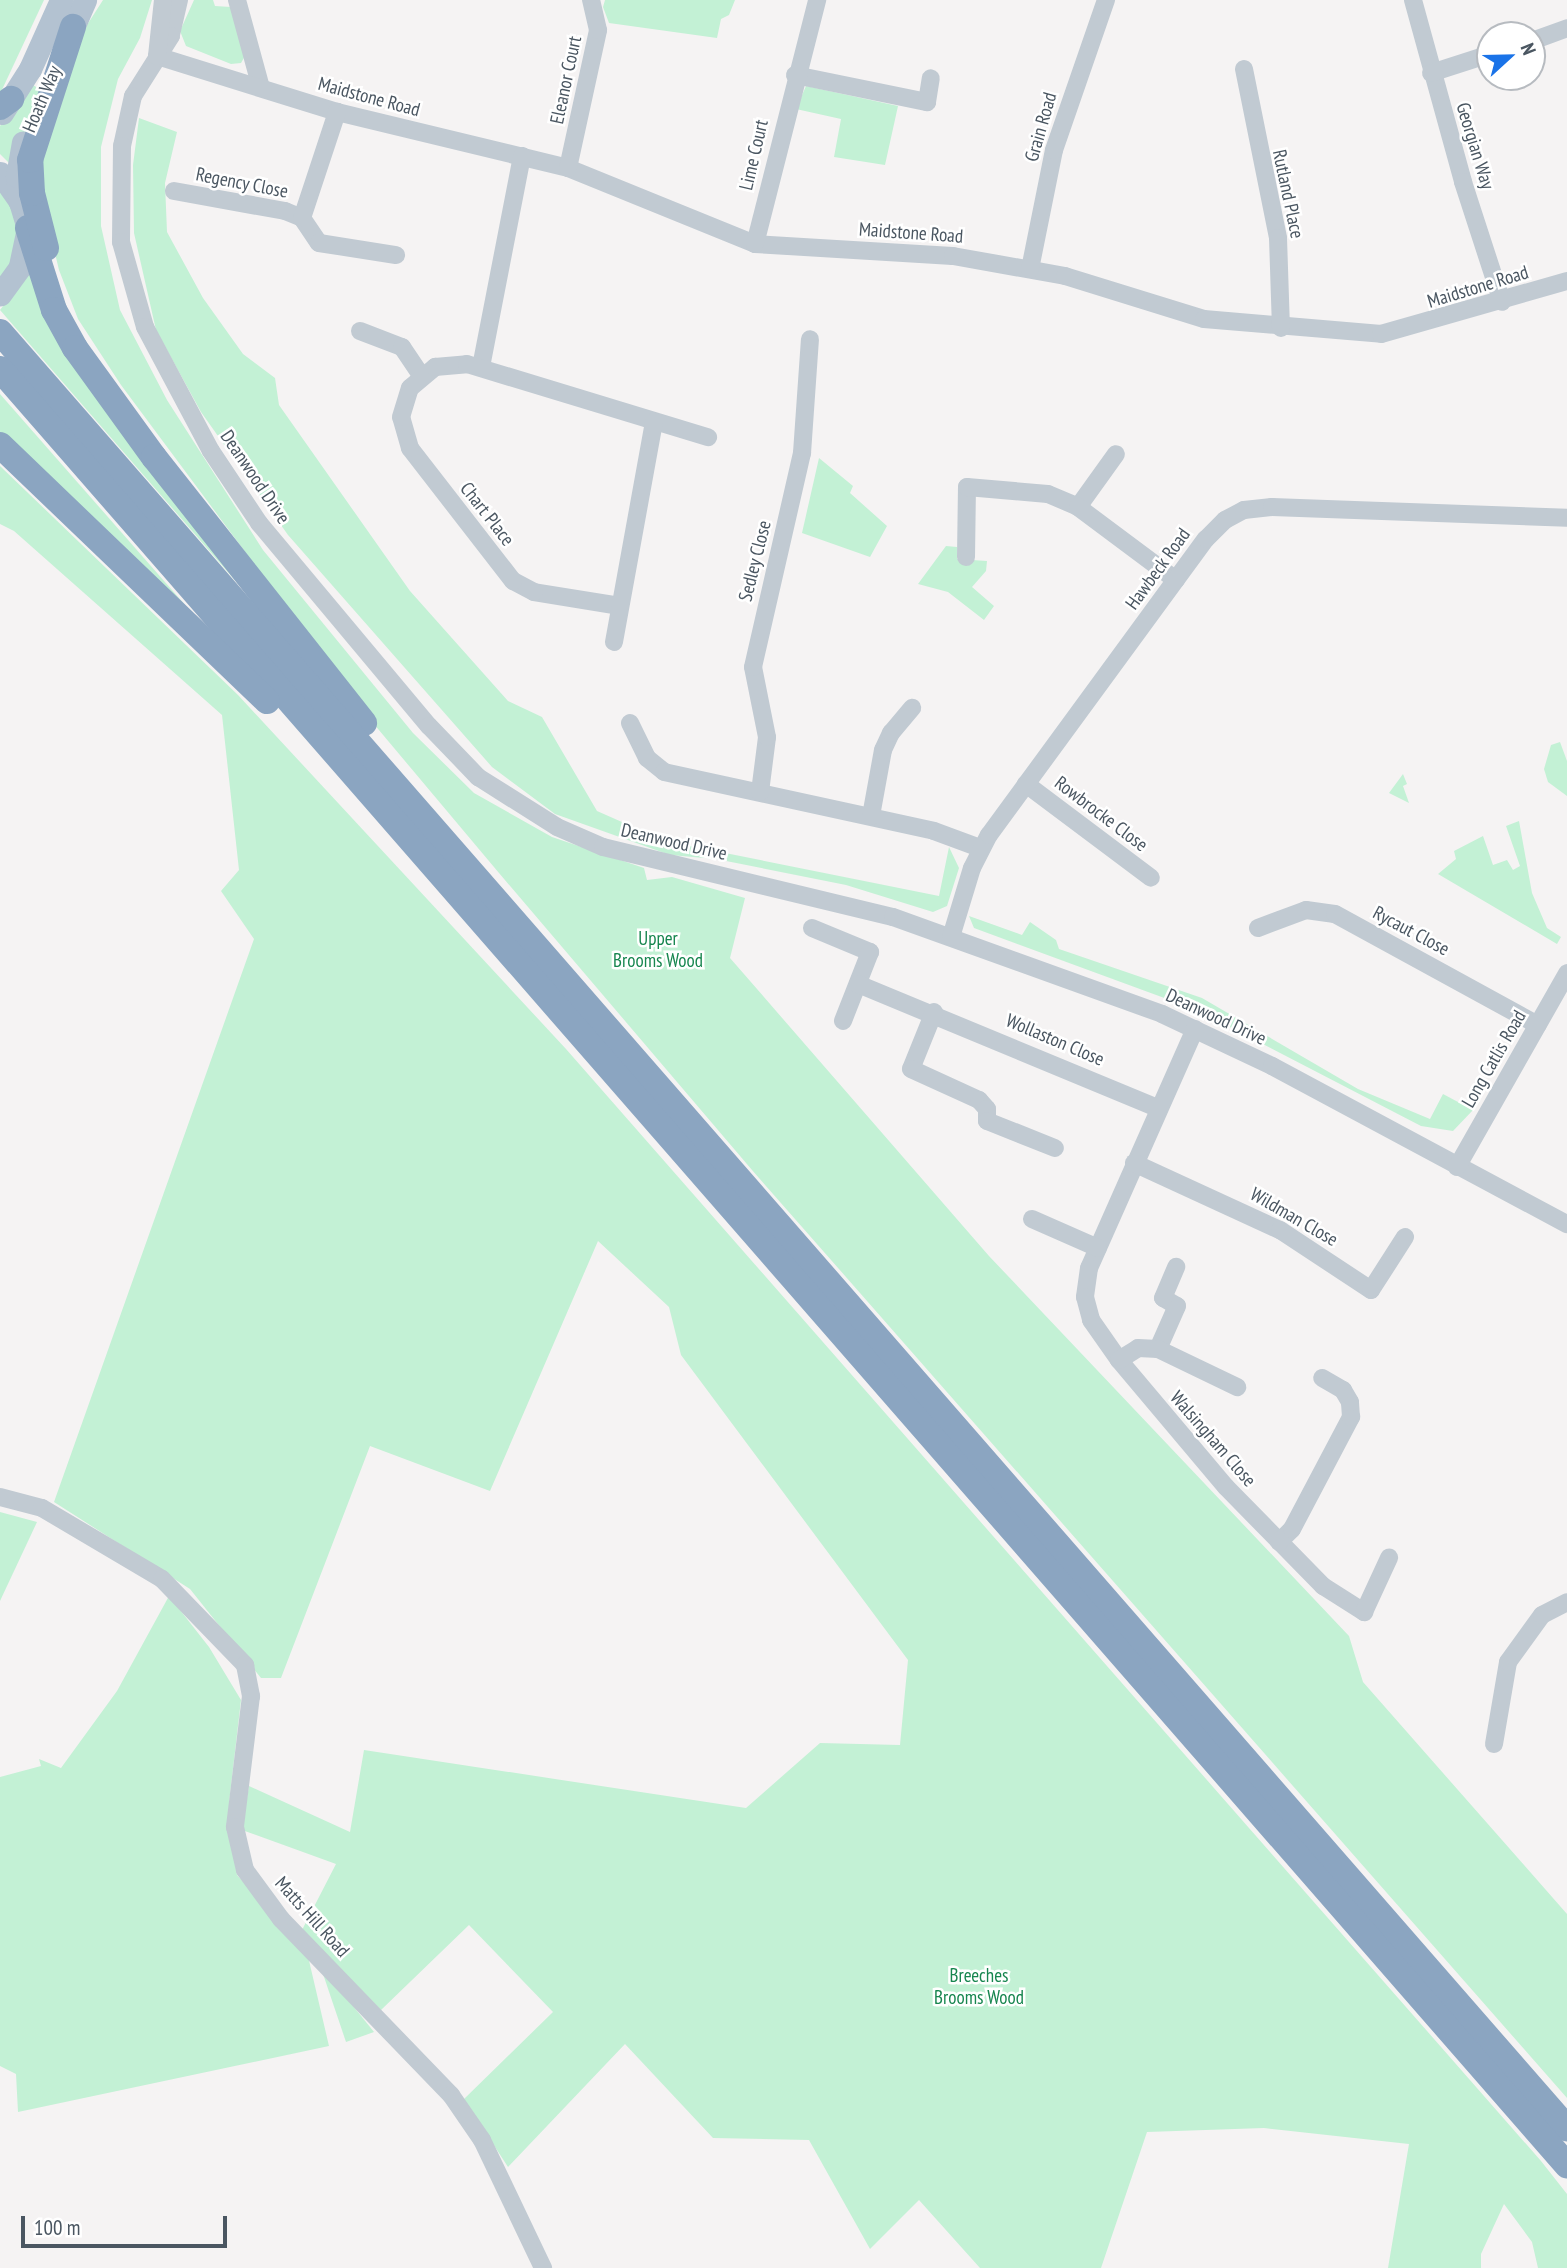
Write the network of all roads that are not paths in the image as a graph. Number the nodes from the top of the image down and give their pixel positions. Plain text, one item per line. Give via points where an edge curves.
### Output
1 (61, 0) edge
2 (85, 0) edge
3 (163, 0) edge
4 (178, 0) edge
5 (237, 0) edge
6 (591, 0) edge
7 (817, 0) edge
8 (1106, 0) edge
9 (1413, 0) edge
10 (74, 27) junction
11 (1567, 28) edge
12 (1546, 36) edge
13 (157, 56) junction
14 (1476, 58) edge
15 (1244, 69) dead end
16 (1431, 72) junction
17 (795, 75) junction
18 (932, 78) dead end
19 (261, 88) junction
20 (4, 107) edge
21 (337, 112) junction
22 (522, 156) junction
23 (568, 168) junction
24 (0, 173) edge
25 (174, 191) dead end
26 (20, 202) junction
27 (302, 218) junction
28 (28, 228) junction
29 (755, 244) junction
30 (396, 255) dead end
31 (1030, 269) junction
32 (1567, 281) edge
33 (3, 293) edge
34 (1502, 302) junction
35 (1281, 328) junction
36 (360, 331) dead end
37 (0, 332) edge
38 (810, 339) dead end
39 (481, 367) junction
40 (0, 369) edge
41 (421, 375) junction
42 (110, 396) junction
43 (654, 422) junction
44 (708, 437) dead end
45 (0, 445) edge
46 (1116, 454) dead end
47 (1078, 507) junction
48 (1567, 518) edge
49 (966, 556) dead end
50 (1176, 580) junction
51 (620, 606) junction
52 (614, 642) dead end
53 (912, 708) dead end
54 (630, 723) dead end
55 (1026, 784) junction
56 (365, 788) junction
57 (760, 792) junction
58 (422, 816) junction
59 (871, 816) junction
60 (980, 848) junction
61 (1151, 878) dead end
62 (812, 928) dead end
63 (1258, 928) dead end
64 (951, 937) junction
65 (1567, 973) edge
66 (858, 984) junction
67 (934, 1012) junction
68 (843, 1021) dead end
69 (1538, 1025) junction
70 (1195, 1029) junction
71 (1158, 1108) junction
72 (1055, 1148) dead end
73 (1135, 1163) junction
74 (1457, 1167) junction
75 (1032, 1219) dead end
76 (1567, 1224) edge
77 (1405, 1237) dead end
78 (1098, 1248) junction
79 (1176, 1268) dead end
80 (1157, 1349) junction
81 (1119, 1360) junction
82 (1322, 1377) dead end
83 (1237, 1387) dead end
84 (0, 1497) edge
85 (1279, 1542) junction
86 (1390, 1558) dead end
87 (1567, 1602) edge
88 (1494, 1744) dead end
89 (1567, 2128) edge
90 (1567, 2165) edge
91 (543, 2268) edge

1 - 20 main road, Hoath Way
2 - 10 main road, Hoath Way
3 - 13 street, Deanwood Drive
4 - 13 street, Deanwood Drive via 171,36
5 - 19 street
6 - 23 street, Eleanor Court via 598,30
7 - 17 street, Lime Court
8 - 31 street, Grain Road via 1054,150
9 - 16 street, Georgian Way
10 - 26 main road, Hoath Way via 21,151
10 - 42 highway via 29,176 63,305
11 - 12 street
13 - 19 street, Maidstone Road
13 - 64 street, Deanwood Drive via 128,110 119,169 121,242 145,327 191,416 251,512 429,726 478,777 557,827 603,847 651,862 825,898
14 - 16 street
15 - 35 street, Rutland Place via 1278,238
16 - 34 street, Georgian Way
17 - 18 street via 927,102
17 - 29 street, Lime Court
19 - 21 street, Maidstone Road
21 - 22 street, Maidstone Road
21 - 27 street, Regency Close
22 - 23 street, Maidstone Road
22 - 39 street
23 - 29 street, Maidstone Road
24 - 26 main road
25 - 27 street, Regency Close
26 - 28 main road
27 - 30 street, Regency Close via 319,243
28 - 33 main road via 20,267
28 - 42 highway via 63,329
29 - 31 street, Maidstone Road via 913,251
31 - 35 street, Maidstone Road via 1204,319
32 - 34 street, Maidstone Road
34 - 35 street, Maidstone Road via 1381,334
36 - 41 street via 402,347
37 - 58 highway
38 - 57 street, Sedley Close via 802,453 753,667 767,737
39 - 41 street via 446,363
39 - 43 street
40 - 56 highway
41 - 51 street, Chart Place via 402,406 405,438 507,575 534,592
42 - 58 highway via 275,615 384,748
43 - 44 street
43 - 51 street
45 - 56 highway via 226,659 329,766
46 - 47 street
47 - 49 street via 1048,494 967,488
47 - 50 street
48 - 50 street, Hawbeck Road via 1258,508 1234,515 1217,527
50 - 55 street, Hawbeck Road
51 - 52 street
53 - 59 street via 883,750
54 - 57 street via 657,769
55 - 60 street, Hawbeck Road
55 - 61 street, Rowbrocke Close
56 - 90 highway
57 - 59 street
58 - 89 highway
59 - 60 street
60 - 64 street, Hawbeck Road
62 - 66 street via 870,952
63 - 69 street, Rycaut Close via 1306,910 1335,914
64 - 70 street, Deanwood Drive
65 - 69 street, Long Catlis Road
66 - 67 street, Wollaston Close
66 - 68 street
67 - 71 street, Wollaston Close
67 - 72 street via 911,1069 979,1100 987,1109 988,1121
69 - 74 street, Long Catlis Road
70 - 71 street, Walsingham Close
70 - 74 street, Deanwood Drive
71 - 73 street, Walsingham Close
73 - 77 street, Wildman Close via 1280,1230 1371,1290
73 - 78 street, Walsingham Close
74 - 76 street, Deanwood Drive
75 - 78 street
78 - 81 street, Walsingham Close via 1085,1278 1087,1308 1096,1330
79 - 80 street via 1163,1298 1177,1306
80 - 81 street via 1138,1348
80 - 83 street, Walsingham Close
81 - 85 street, Walsingham Close
82 - 85 street via 1343,1390 1351,1417 1292,1529
84 - 91 street, Matts Hill Road via 42,1508 162,1579 245,1665 251,1696 235,1827 245,1871 281,1919 451,2095 482,2140
85 - 86 street, Walsingham Close via 1323,1586 1364,1612
87 - 88 street via 1542,1615 1508,1662

